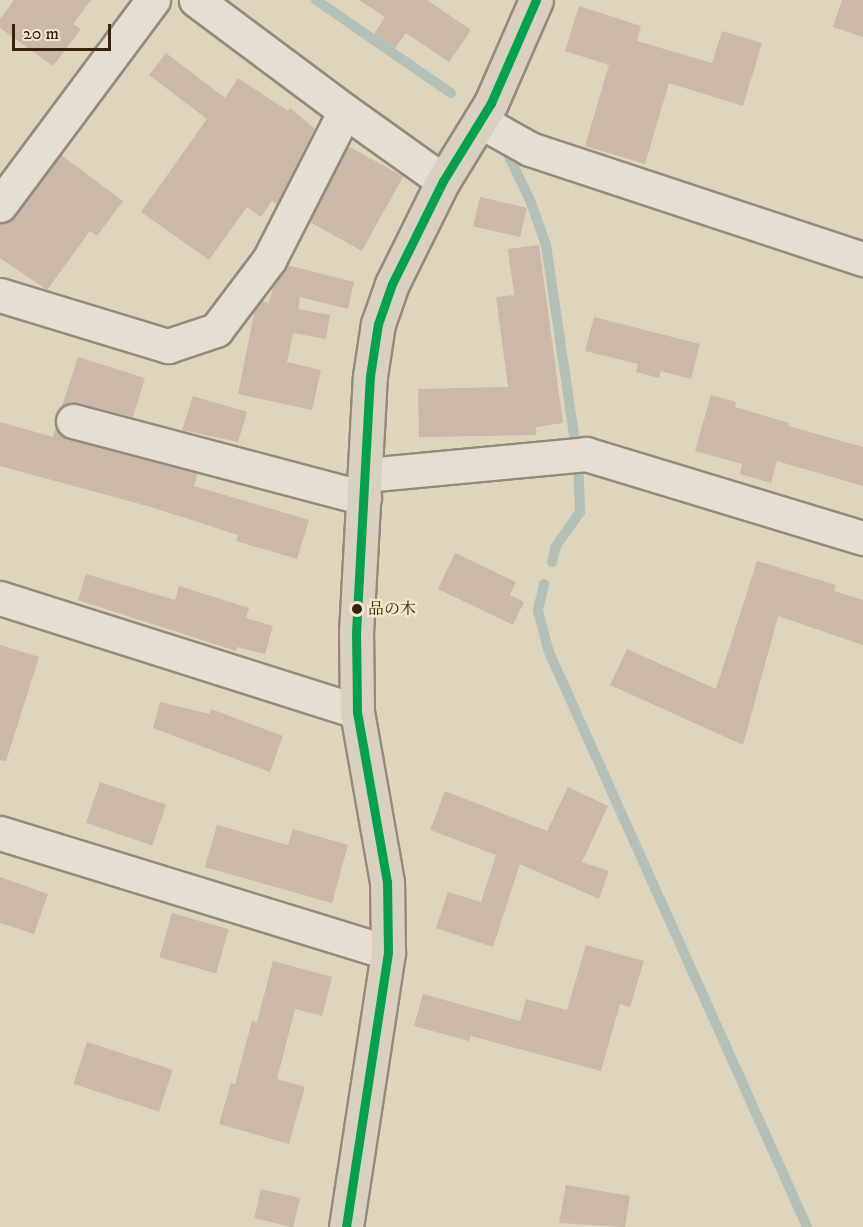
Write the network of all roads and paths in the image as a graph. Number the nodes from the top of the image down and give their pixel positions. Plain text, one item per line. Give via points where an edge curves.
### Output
1 (153, 0) edge
2 (196, 0) edge
3 (536, 0) edge
4 (345, 111) junction
5 (480, 121) junction
6 (443, 181) junction
7 (0, 205) edge
8 (863, 259) edge
9 (0, 295) edge
10 (73, 421) dead end
11 (364, 486) junction
12 (863, 538) edge
13 (0, 598) edge
14 (357, 711) junction
15 (0, 833) edge
16 (388, 952) junction
17 (346, 1227) edge

1 - 7 street
2 - 4 street
3 - 5 highway
4 - 6 street
4 - 9 street via 269,260 216,330 168,346
5 - 6 highway
5 - 8 street via 530,149
6 - 11 highway via 392,284 378,324 370,376
10 - 11 street
11 - 12 street via 586,454
11 - 14 highway
13 - 14 street
14 - 16 highway via 387,882
15 - 16 street
16 - 17 highway

